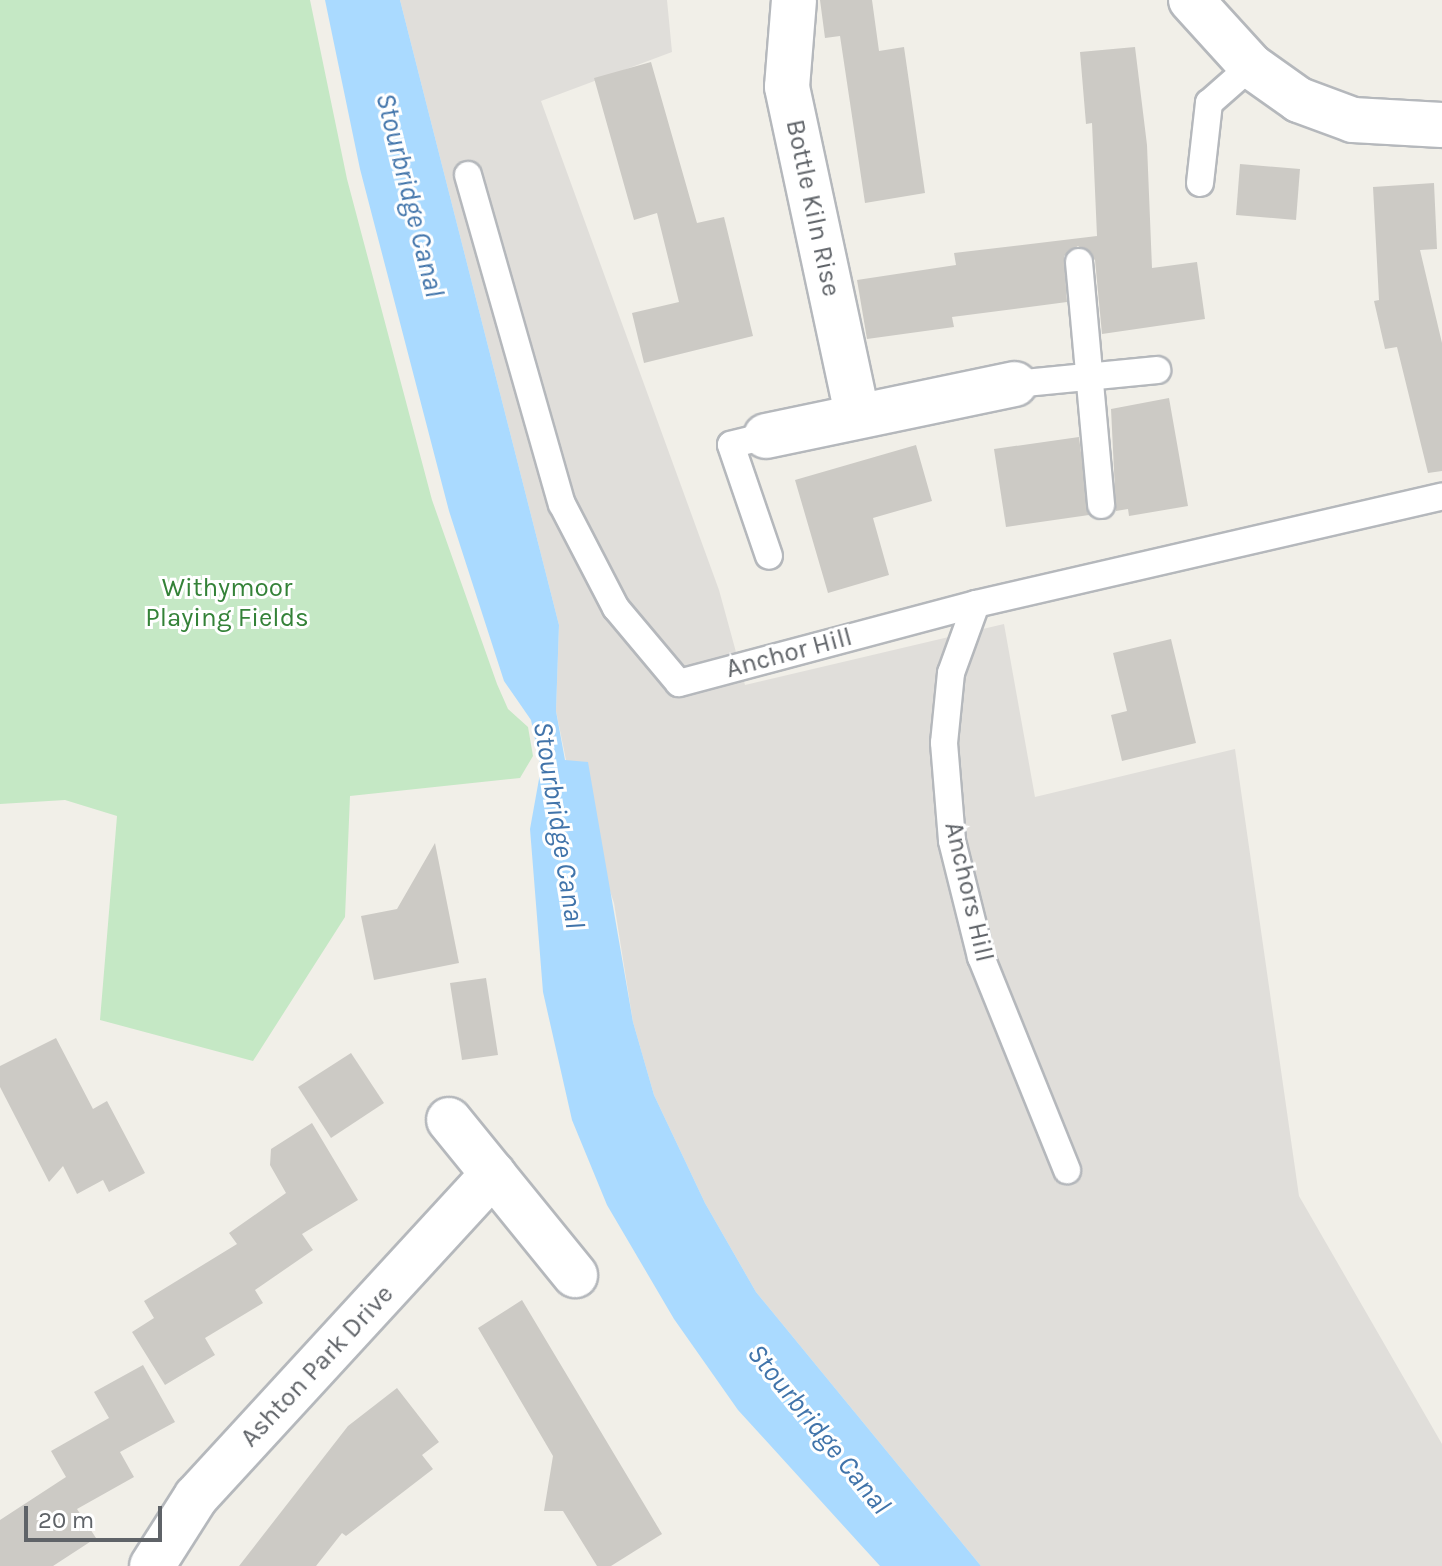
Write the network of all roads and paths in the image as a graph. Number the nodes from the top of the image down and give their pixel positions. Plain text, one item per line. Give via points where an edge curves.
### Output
1 (794, 0) edge
2 (1191, 0) edge
3 (1251, 66) junction
4 (1442, 125) edge
5 (468, 175) dead end
6 (1200, 183) dead end
7 (1079, 262) dead end
8 (1157, 370) dead end
9 (1087, 375) junction
10 (1015, 384) joint
11 (857, 414) junction
12 (766, 436) joint
13 (1442, 496) edge
14 (1101, 505) dead end
15 (769, 556) dead end
16 (976, 604) junction
17 (449, 1120) dead end
18 (1067, 1170) dead end
19 (493, 1174) junction
20 (575, 1275) dead end
21 (152, 1566) edge

1 - 11 street, Bottle Kiln Rise via 787,87
2 - 3 street
3 - 4 street via 1299,100 1353,120
3 - 6 lane via 1209,103
5 - 16 lane, Anchor Hill via 562,504 616,608 679,683
7 - 9 lane
8 - 9 lane
9 - 10 lane
9 - 14 lane
10 - 11 street
11 - 12 street
12 - 15 lane via 731,445
13 - 16 lane, Anchor Hill
16 - 18 lane, Anchors Hill via 951,673 944,743 952,841 981,957
17 - 19 street
19 - 20 street
19 - 21 street, Ashton Park Drive via 196,1497

